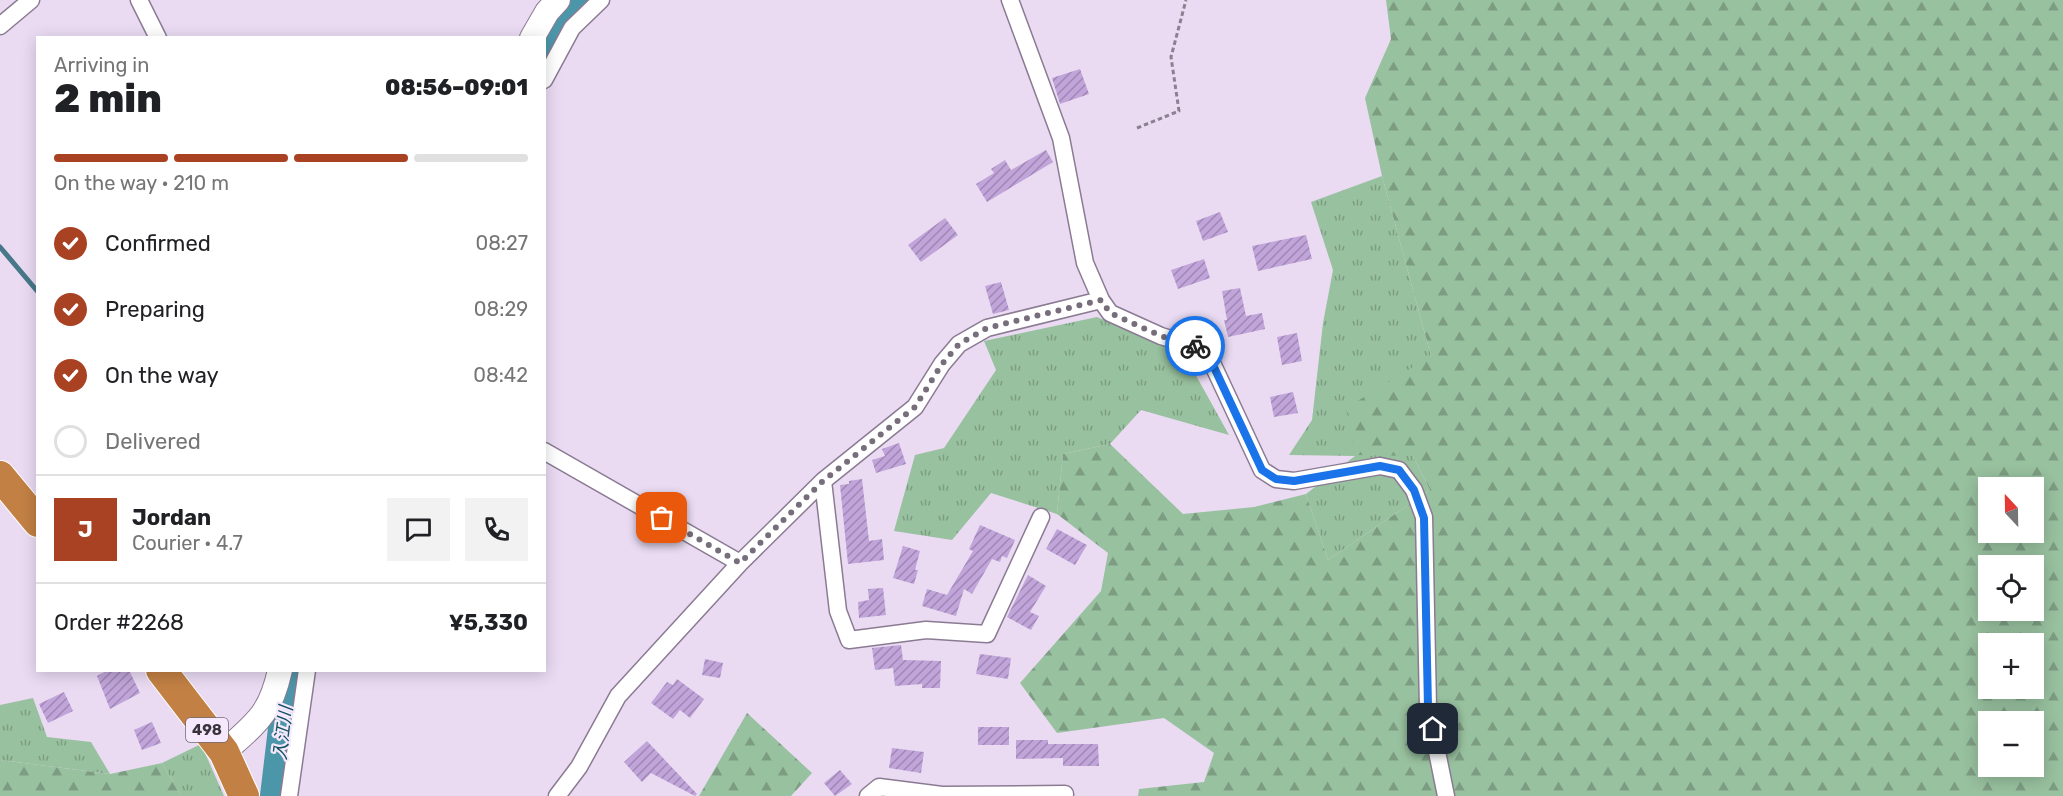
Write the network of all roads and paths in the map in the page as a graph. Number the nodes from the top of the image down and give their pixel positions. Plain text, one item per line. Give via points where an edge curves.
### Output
1 (31, 0) edge
2 (139, 0) edge
3 (558, 0) edge
4 (601, 0) edge
5 (1010, 0) edge
6 (1186, 0) edge
7 (0, 26) edge
8 (157, 36) edge
9 (533, 36) edge
10 (546, 76) edge
11 (1137, 128) dead end
12 (1101, 300) junction
13 (546, 452) edge
14 (0, 476) edge
15 (823, 481) junction
16 (1041, 517) dead end
17 (36, 520) edge
18 (740, 563) junction
19 (162, 672) edge
20 (280, 672) edge
21 (307, 672) edge
22 (224, 752) junction
23 (1065, 794) dead end
24 (942, 795) edge
25 (244, 796) edge
26 (289, 796) edge
27 (556, 796) edge
28 (868, 796) edge
29 (1446, 796) edge

1 - 7 street
2 - 8 street
3 - 9 main road
4 - 10 street via 572,28
5 - 12 street via 1061,138 1085,263
6 - 11 path via 1171,57 1179,111
12 - 15 street via 987,328 959,344 915,407
12 - 29 street via 1110,313 1161,336 1201,348 1212,363 1262,470 1276,479 1294,481 1380,466 1399,470 1414,490 1424,518 1428,707
13 - 18 street
14 - 17 highway
15 - 16 street via 838,611 849,640 926,630 987,634
15 - 18 street
18 - 27 street via 618,696 579,767
19 - 22 highway, 498
20 - 22 main road via 262,717
21 - 26 street
22 - 25 highway, 498
23 - 24 street
24 - 28 street via 879,787

